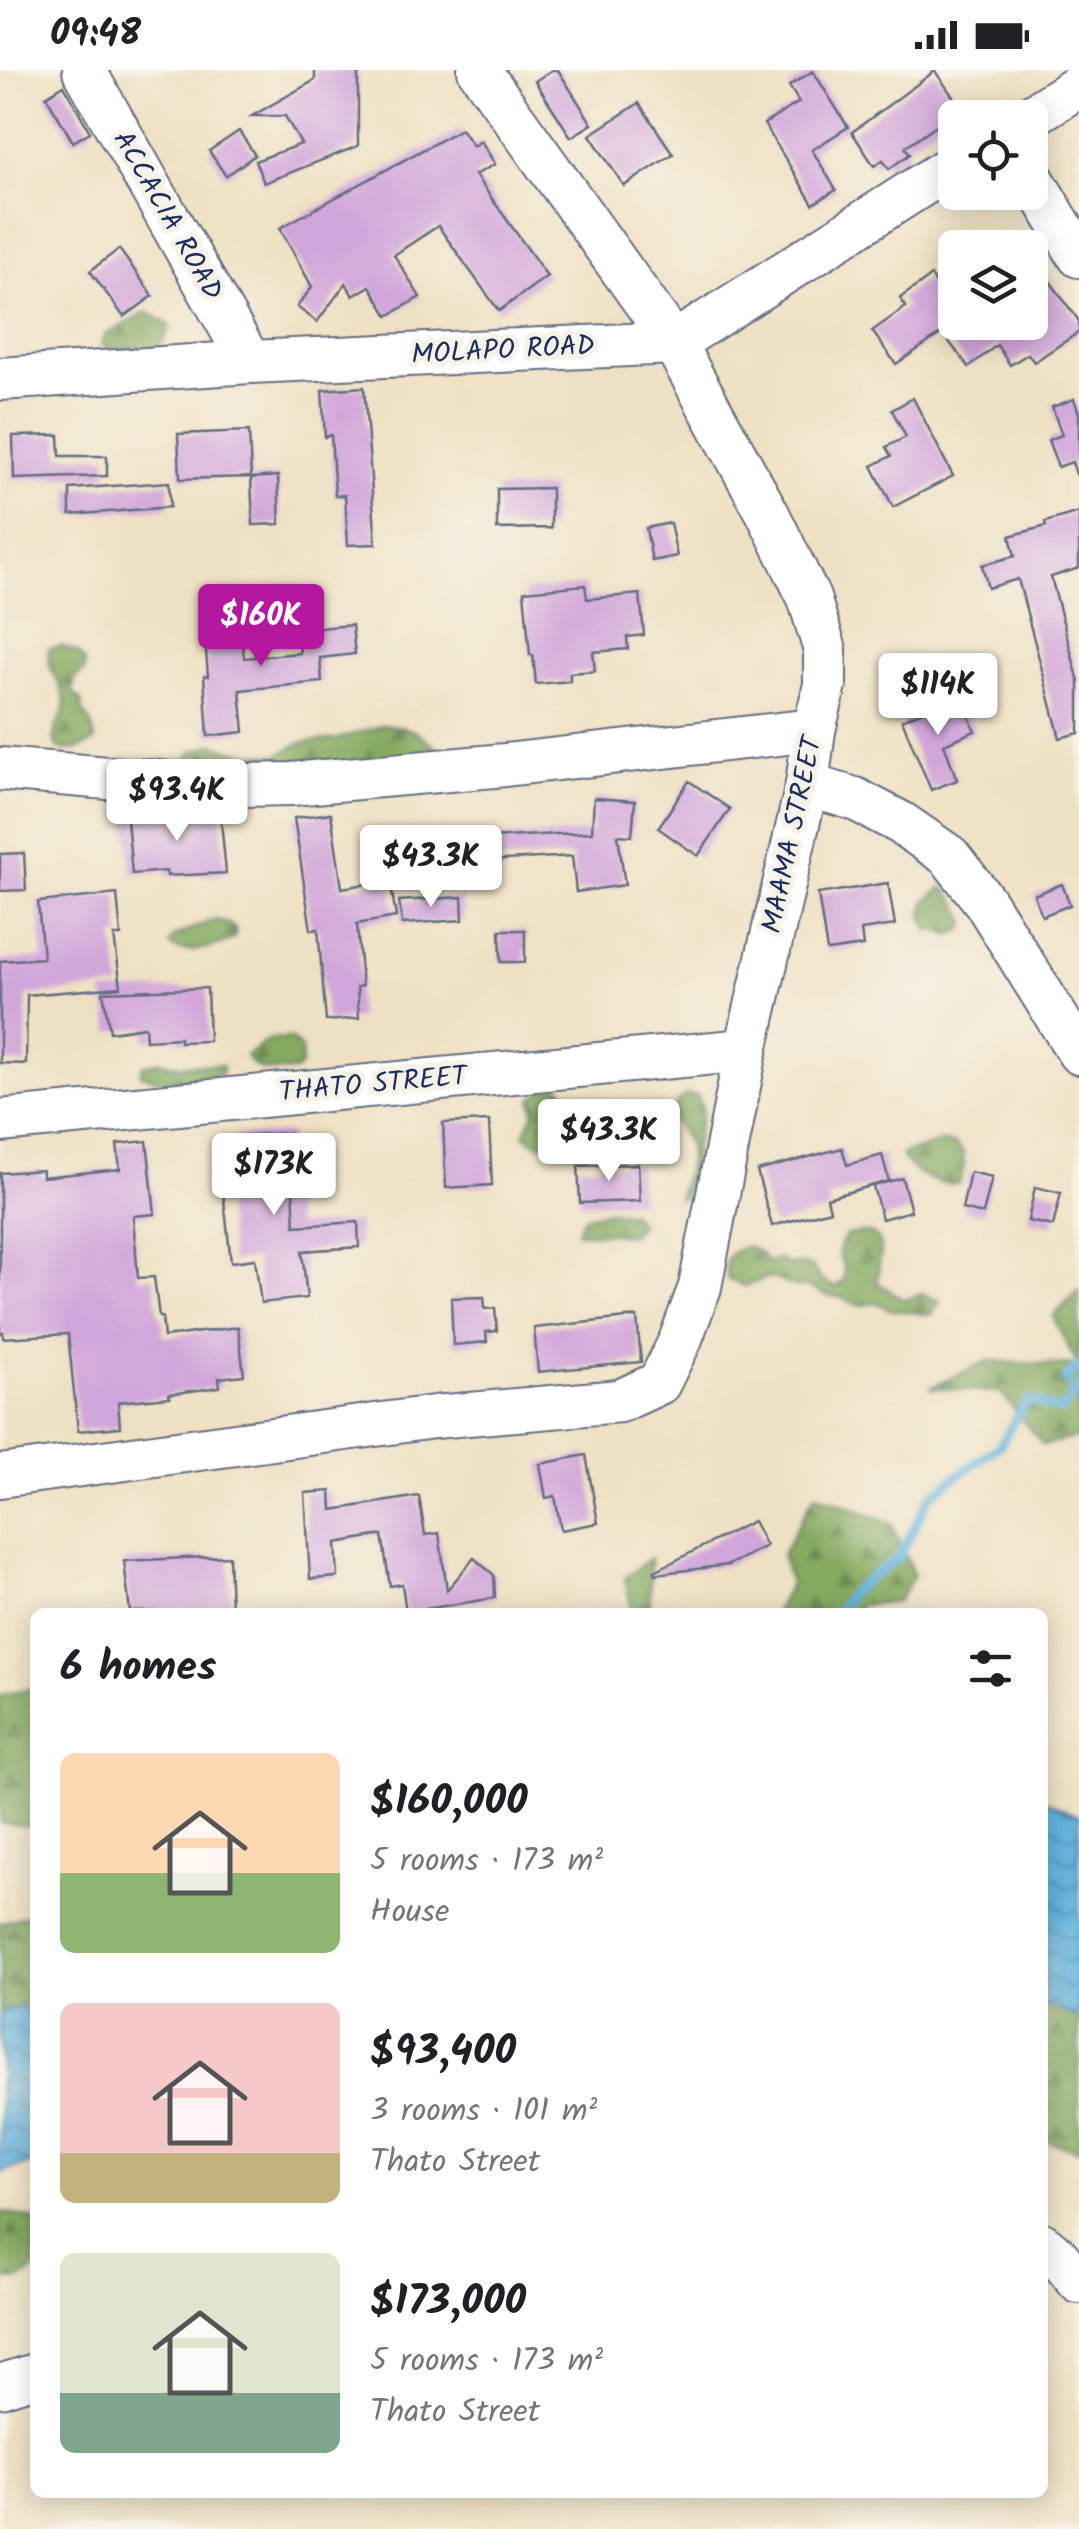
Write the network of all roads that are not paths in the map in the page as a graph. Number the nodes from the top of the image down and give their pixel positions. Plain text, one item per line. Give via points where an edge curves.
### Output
1 (84, 70) edge
2 (480, 70) edge
3 (1079, 86) edge
4 (1048, 105) edge
5 (938, 175) edge
6 (1048, 205) edge
7 (1079, 256) edge
8 (674, 344) junction
9 (250, 362) junction
10 (0, 379) edge
11 (814, 730) junction
12 (0, 769) edge
13 (807, 785) junction
14 (746, 1050) junction
15 (1079, 1053) edge
16 (0, 1120) edge
17 (0, 1476) edge
18 (1048, 2249) edge
19 (1079, 2282) edge
20 (30, 2377) edge
21 (0, 2386) edge

1 - 9 street, ACCACIA ROAD
2 - 8 street, MAAMA STREET
3 - 4 street
5 - 8 street
6 - 7 street
8 - 9 street, MOLAPO ROAD
8 - 11 street, MAAMA STREET via 809,598 824,650 825,685
9 - 10 street, MOLAPO ROAD
11 - 12 street via 291,784 204,786
11 - 13 street, MAAMA STREET
13 - 14 street, MAAMA STREET
13 - 15 street via 855,799 949,856
14 - 16 street, THATO STREET
14 - 17 street, MAAMA STREET via 700,1287 659,1382 620,1400
18 - 19 street
20 - 21 street

